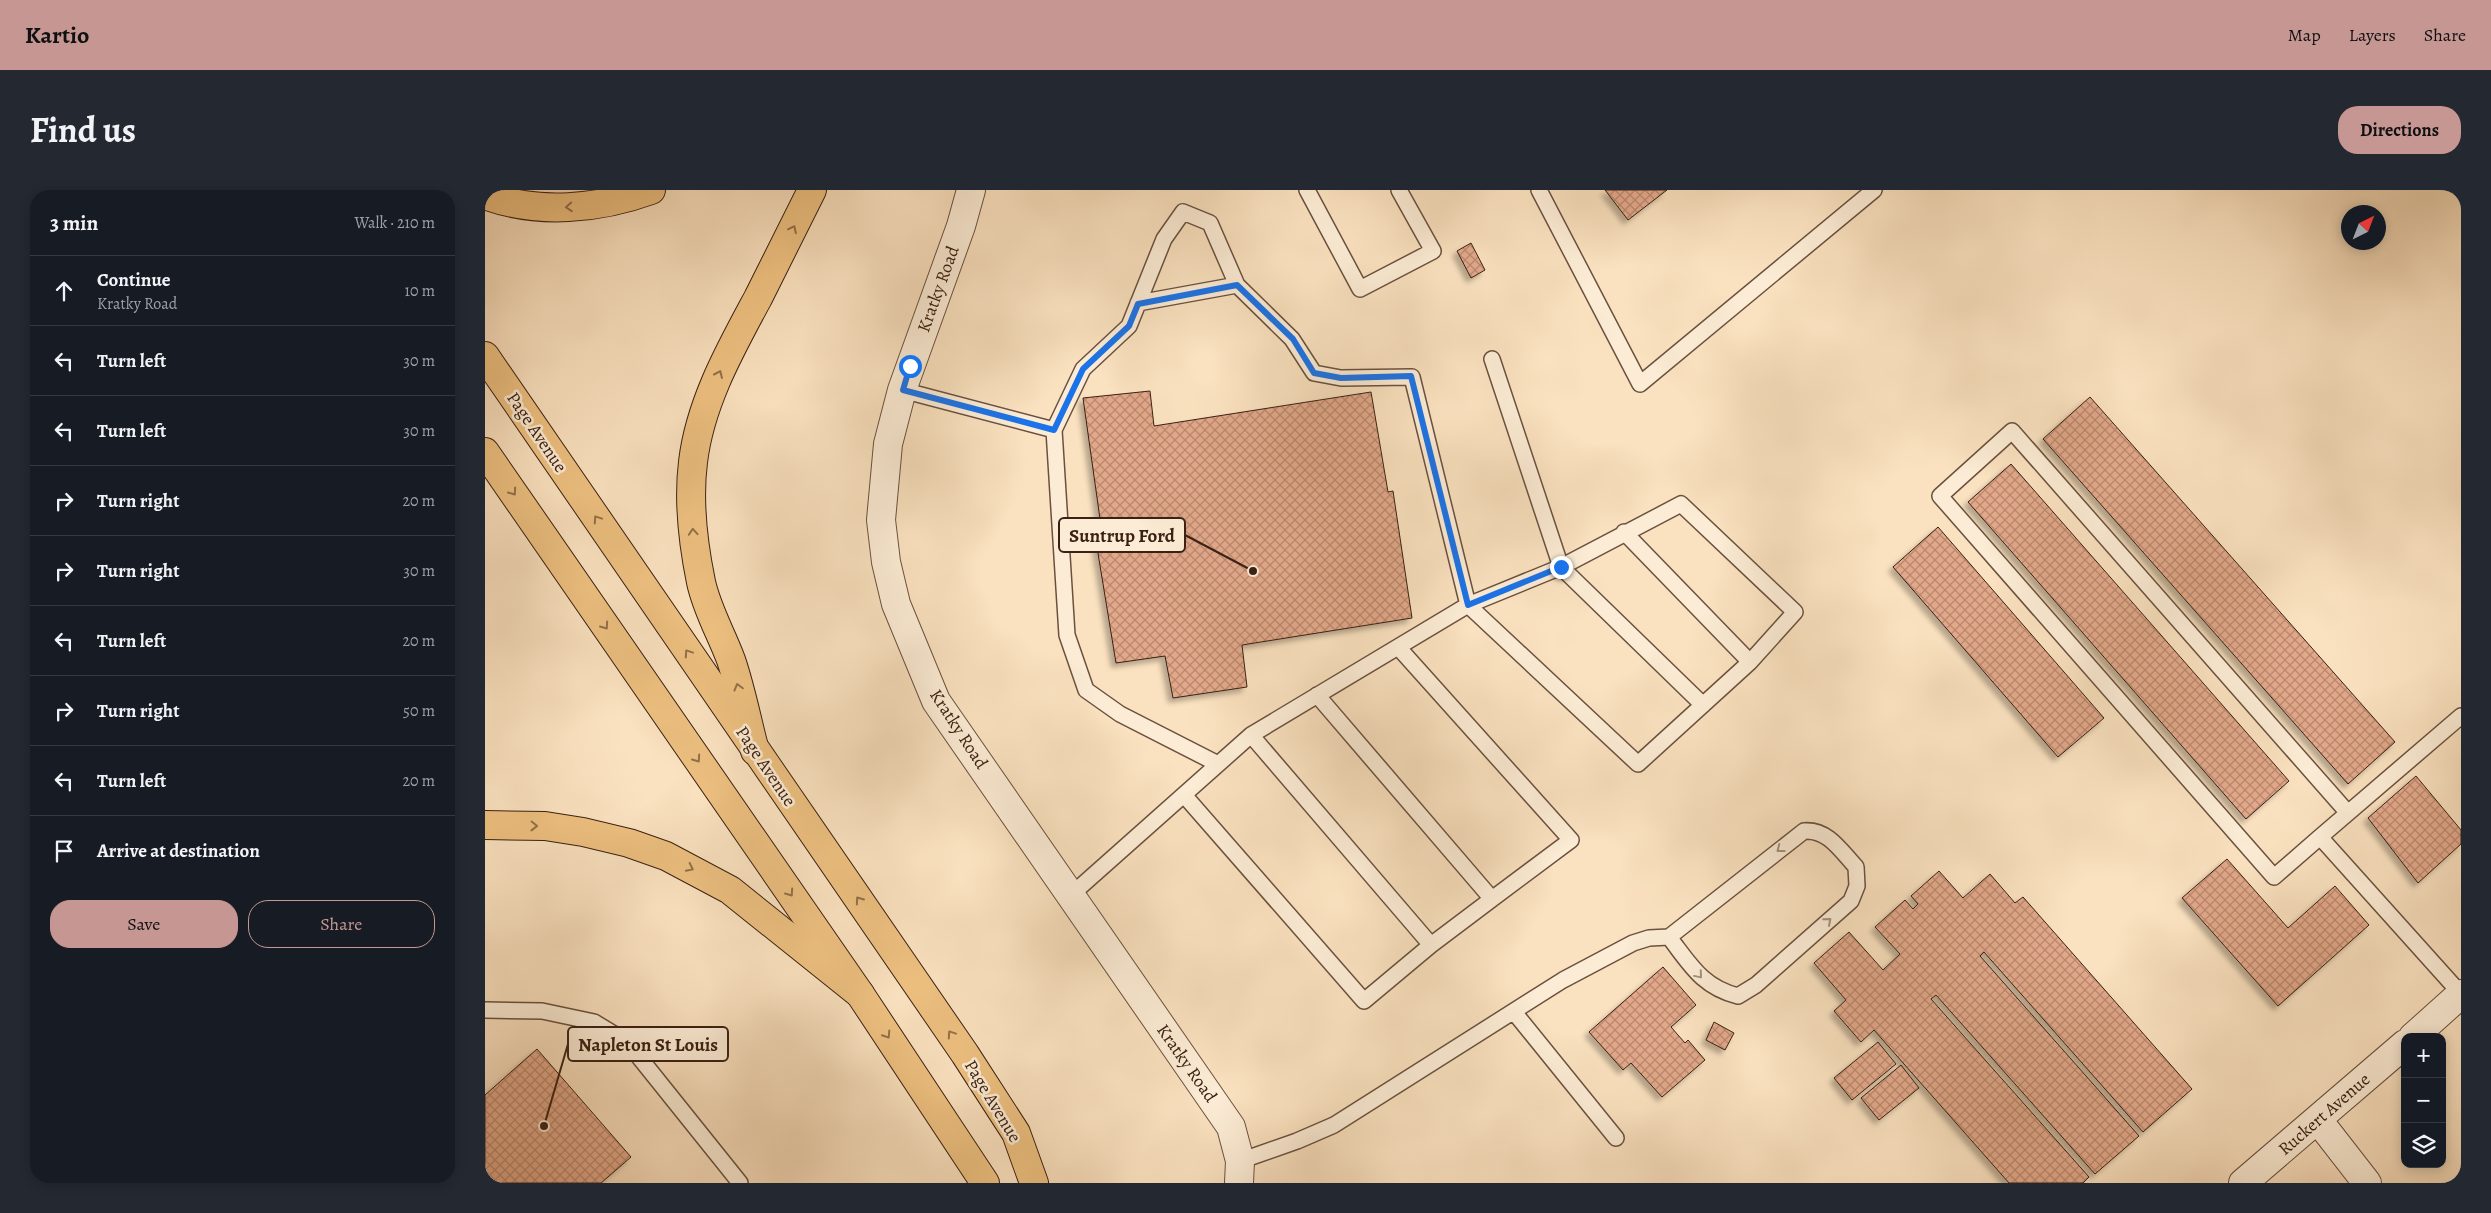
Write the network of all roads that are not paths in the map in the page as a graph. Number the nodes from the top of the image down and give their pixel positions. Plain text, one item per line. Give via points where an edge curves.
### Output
1 (651, 190) edge
2 (812, 190) edge
3 (971, 190) edge
4 (1307, 190) edge
5 (1399, 190) edge
6 (1539, 190) edge
7 (1874, 190) edge
8 (485, 195) edge
9 (1237, 285) junction
10 (1138, 304) junction
11 (485, 356) edge
12 (1491, 359) dead end
13 (903, 390) junction
14 (1054, 430) junction
15 (485, 452) edge
16 (1624, 532) junction
17 (1561, 567) junction
18 (1468, 605) junction
19 (1398, 647) junction
20 (1750, 662) junction
21 (1317, 695) junction
22 (1703, 705) junction
23 (2461, 716) edge
24 (1251, 735) junction
25 (755, 751) junction
26 (1218, 764) junction
27 (1184, 795) junction
28 (2348, 813) junction
29 (485, 825) edge
30 (2320, 837) junction
31 (1071, 894) junction
32 (1492, 899) junction
33 (1669, 937) junction
34 (1431, 945) junction
35 (860, 994) junction
36 (2461, 994) edge
37 (485, 1010) edge
38 (1514, 1012) junction
39 (2417, 1033) edge
40 (2401, 1047) edge
41 (2318, 1120) junction
42 (1616, 1138) dead end
43 (1240, 1172) edge
44 (740, 1183) edge
45 (985, 1183) edge
46 (1033, 1183) edge
47 (2243, 1183) edge
48 (2367, 1183) edge

1 -> 8 main road via 621,200 564,208
25 -> 2 main road via 731,660 712,619 701,584 693,540 693,463 700,427 715,385
3 - 13 street, Kratky Road
4 - 5 lane via 1360,289 1433,251
6 - 7 lane via 1641,384
9 - 10 lane
9 - 10 lane via 1210,223 1183,212 1164,239
9 - 18 lane via 1293,339 1314,373 1341,378 1411,376
10 - 14 lane via 1129,326 1083,369
25 -> 11 main road, Page Avenue
12 - 17 lane
13 - 14 lane
13 - 31 street, Kratky Road via 888,444 881,520 896,604 936,701
14 - 26 lane via 1067,635 1086,690 1120,714
15 -> 35 main road
16 - 17 lane
16 - 20 lane
16 - 20 lane via 1681,504 1795,612
17 - 18 lane
17 - 22 lane
18 - 19 lane
18 - 22 lane via 1638,764
19 - 21 lane
19 - 32 lane via 1571,840
20 - 22 lane
21 - 24 lane
21 - 32 lane
23 - 28 lane
24 - 26 lane
24 - 34 lane
46 -> 25 main road, Page Avenue via 1016,1133
26 - 27 lane
27 - 31 lane
27 - 34 lane via 1364,1001
28 - 30 lane
28 - 30 lane via 2012,430 1940,496 2274,877
29 -> 35 main road via 545,826 583,832 666,856 730,890
30 - 36 lane
31 - 43 street, Kratky Road via 1231,1127
32 - 34 lane
33 -> 33 lane via 1703,980 1720,992 1738,996 1756,985 1851,901 1857,886 1856,867 1826,835 1815,830 1804,832
33 - 38 lane via 1633,943 1563,980
35 -> 45 main road
36 - 39 street
37 - 44 lane via 542,1011 594,1022 627,1042
38 - 42 lane
38 - 43 lane via 1335,1125 1297,1141
40 - 41 street, Ruckert Avenue
41 - 47 street, Ruckert Avenue
41 - 48 street

